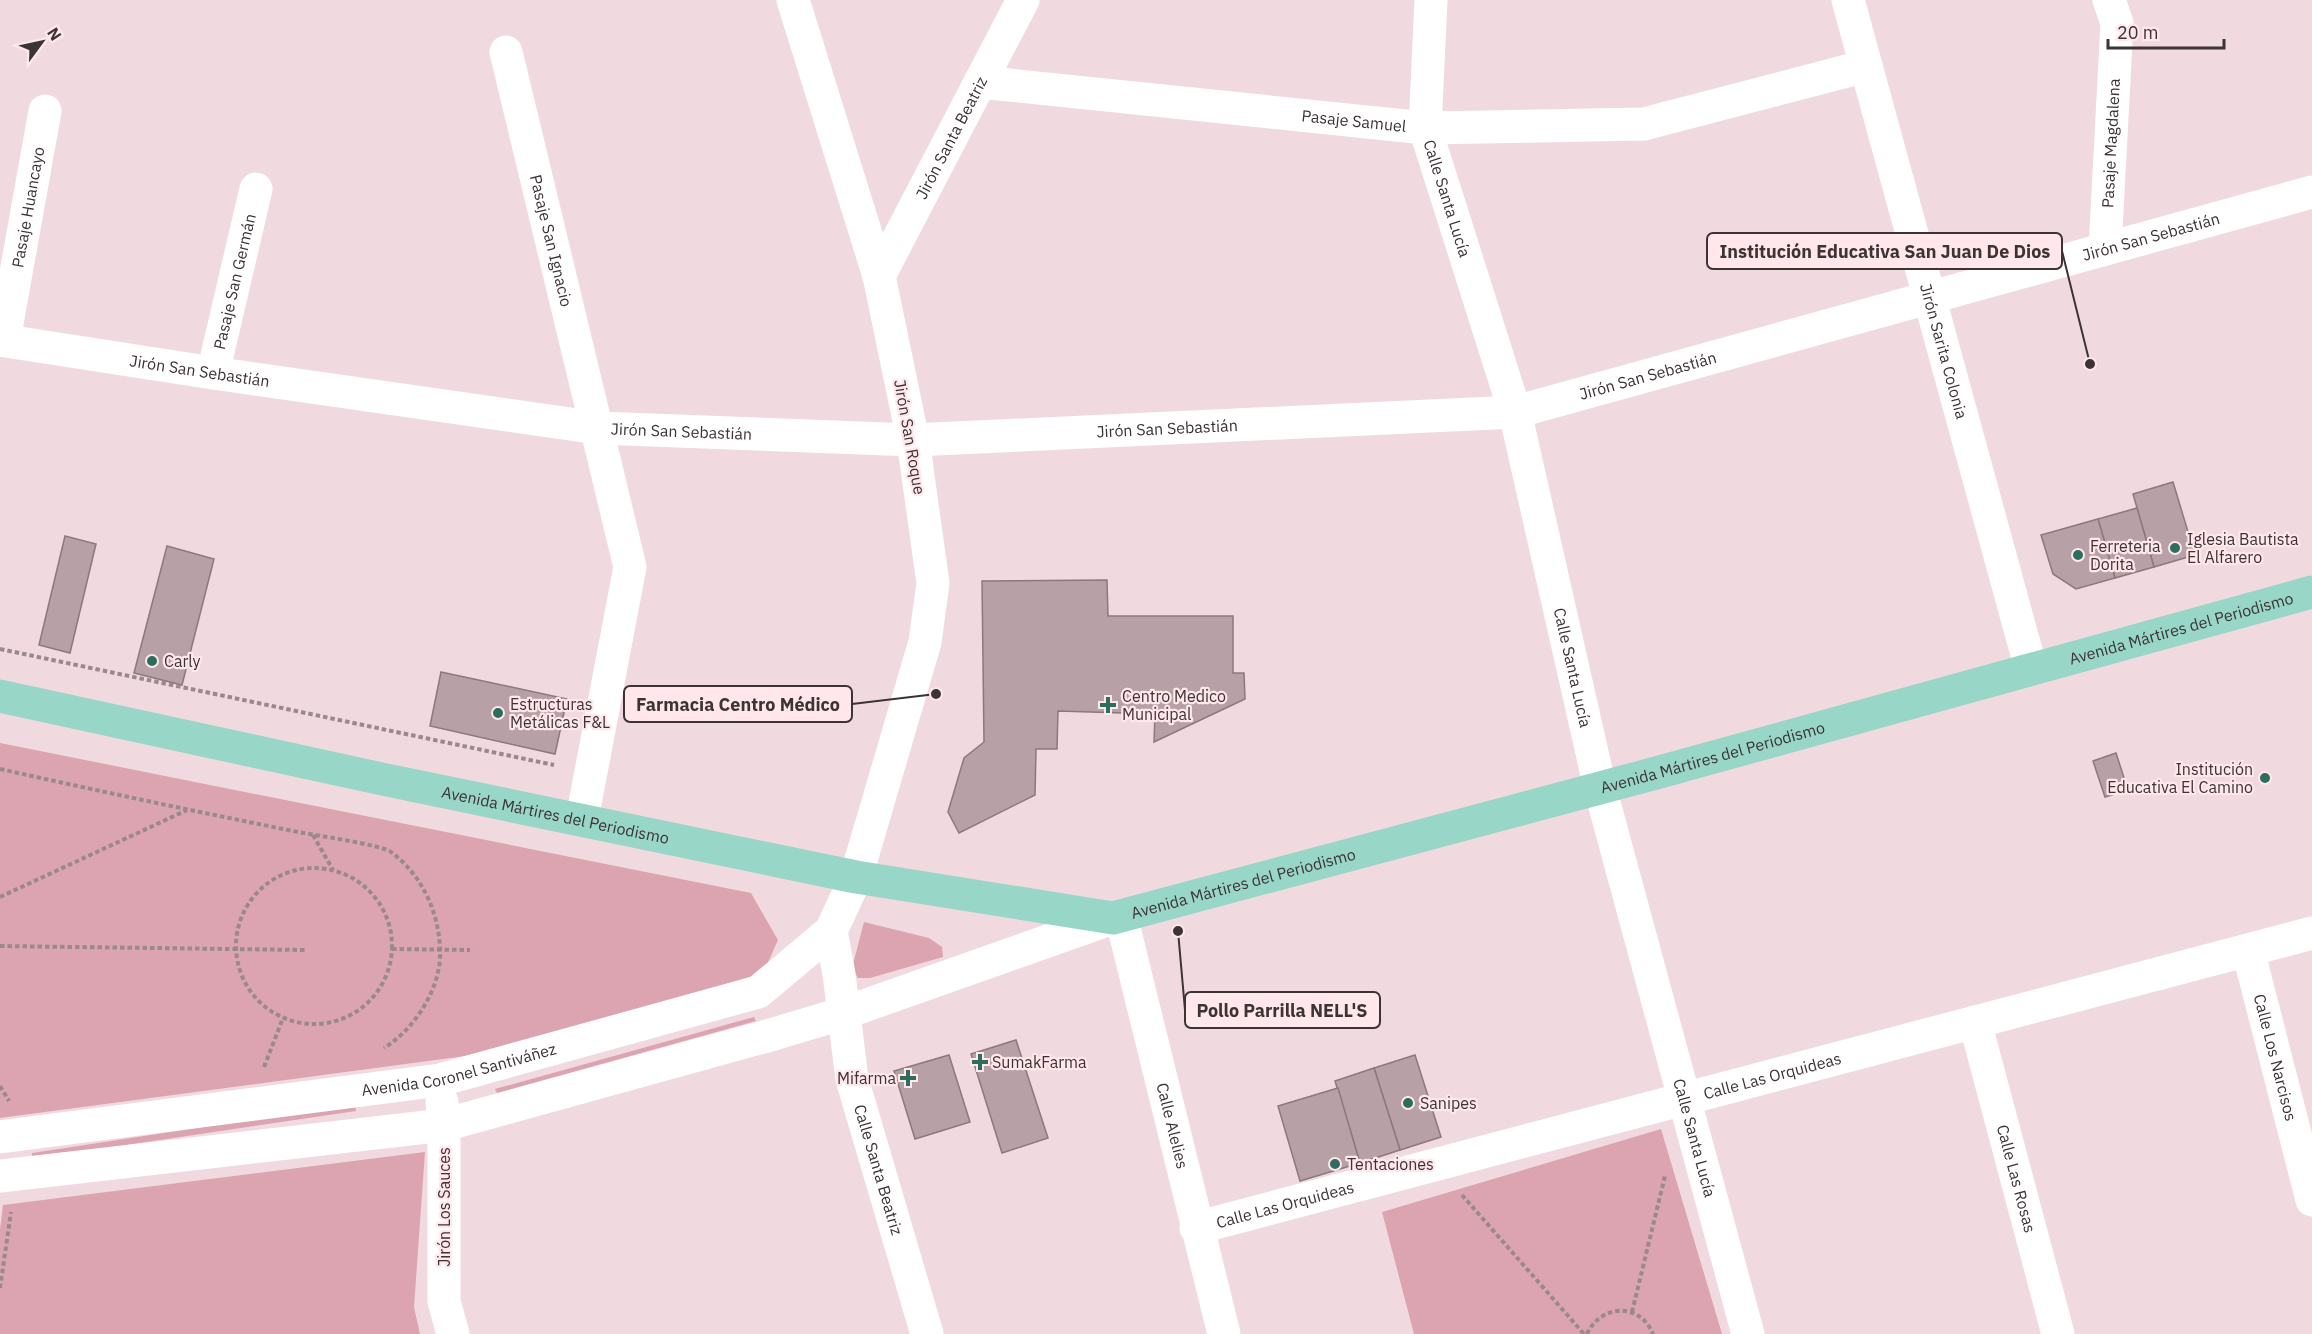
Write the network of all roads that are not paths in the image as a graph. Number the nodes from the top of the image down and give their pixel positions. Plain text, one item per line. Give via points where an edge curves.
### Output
1 (793, 0) edge
2 (1023, 0) edge
3 (1431, 0) edge
4 (1848, 0) edge
5 (2109, 0) edge
6 (506, 52) dead end
7 (1866, 66) junction
8 (980, 82) junction
9 (45, 111) dead end
10 (1425, 128) junction
11 (256, 189) dead end
12 (2312, 192) edge
13 (2105, 249) junction
14 (879, 276) junction
15 (1930, 297) junction
16 (2, 340) edge
17 (213, 373) junction
18 (1515, 412) junction
19 (598, 428) junction
20 (913, 440) junction
21 (2312, 592) edge
22 (2031, 669) junction
23 (0, 696) edge
24 (1600, 788) junction
25 (582, 819) junction
26 (856, 877) junction
27 (1117, 917) junction
28 (831, 931) junction
29 (2312, 933) edge
30 (2248, 950) junction
31 (844, 1012) junction
32 (1975, 1022) junction
33 (441, 1080) junction
34 (1684, 1099) junction
35 (444, 1125) junction
36 (0, 1137) edge
37 (0, 1176) edge
38 (2312, 1200) edge
39 (1196, 1228) junction
40 (453, 1334) edge
41 (927, 1334) edge
42 (1224, 1334) edge
43 (1748, 1334) edge
44 (2058, 1334) edge

1 - 14 street, Jirón San Roque
2 - 8 street, Jirón Santa Beatriz
3 - 10 street, Calle Santa Lucía
4 - 7 street, Jirón Sarita Colonia
5 - 13 street, Pasaje Magdalena via 2117,23
6 - 19 street, Pasaje San Ignacio
7 - 10 street, Pasaje Samuel via 1644,124
7 - 15 street, Jirón Sarita Colonia
8 - 10 street, Pasaje Samuel
8 - 14 street, Jirón Santa Beatriz
9 - 16 street, Pasaje Huancayo
10 - 18 street, Calle Santa Lucía
11 - 17 street, Pasaje San Germán
12 - 13 street, Jirón San Sebastián
13 - 15 street, Jirón San Sebastián
14 - 20 street, Jirón San Roque
15 - 18 street, Jirón San Sebastián
15 - 22 street, Jirón Sarita Colonia
16 - 17 street, Jirón San Sebastián
17 - 19 street, Jirón San Sebastián
18 - 20 street, Jirón San Sebastián
18 - 24 street, Calle Santa Lucía
19 - 20 street, Jirón San Sebastián
19 - 25 street, Pasaje San Ignacio via 630,567
20 - 26 street, Jirón San Roque via 932,595 925,642
21 - 22 main road, Avenida Mártires del Periodismo
22 - 24 main road, Avenida Mártires del Periodismo
23 - 25 main road, Avenida Mártires del Periodismo
24 - 27 main road, Avenida Mártires del Periodismo
24 - 34 street, Calle Santa Lucía
25 - 26 main road, Avenida Mártires del Periodismo
26 - 27 main road, Avenida Mártires del Periodismo
26 - 28 street, Avenida Coronel Santiváñez
27 - 31 street, Avenida Mártires del Periodismo
27 - 39 street, Calle Alelies
28 - 31 street, Calle Santa Beatriz
28 - 33 street, Avenida Coronel Santiváñez via 758,992
29 - 30 street, Calle Las Orquideas
30 - 32 street, Calle Las Orquideas
30 - 38 street, Calle Los Narcisos
31 - 35 street via 774,1035
31 - 41 street, Calle Santa Beatriz via 852,1079
32 - 34 street, Calle Las Orquideas
32 - 44 street, Calle Las Rosas
33 - 35 street, Jirón Los Sauces
33 - 36 street, Avenida Coronel Santiváñez
34 - 39 street, Calle Las Orquideas
34 - 43 street, Calle Santa Lucía
35 - 37 street
35 - 40 street, Jirón Los Sauces via 444,1301
39 - 42 street, Calle Alelies

